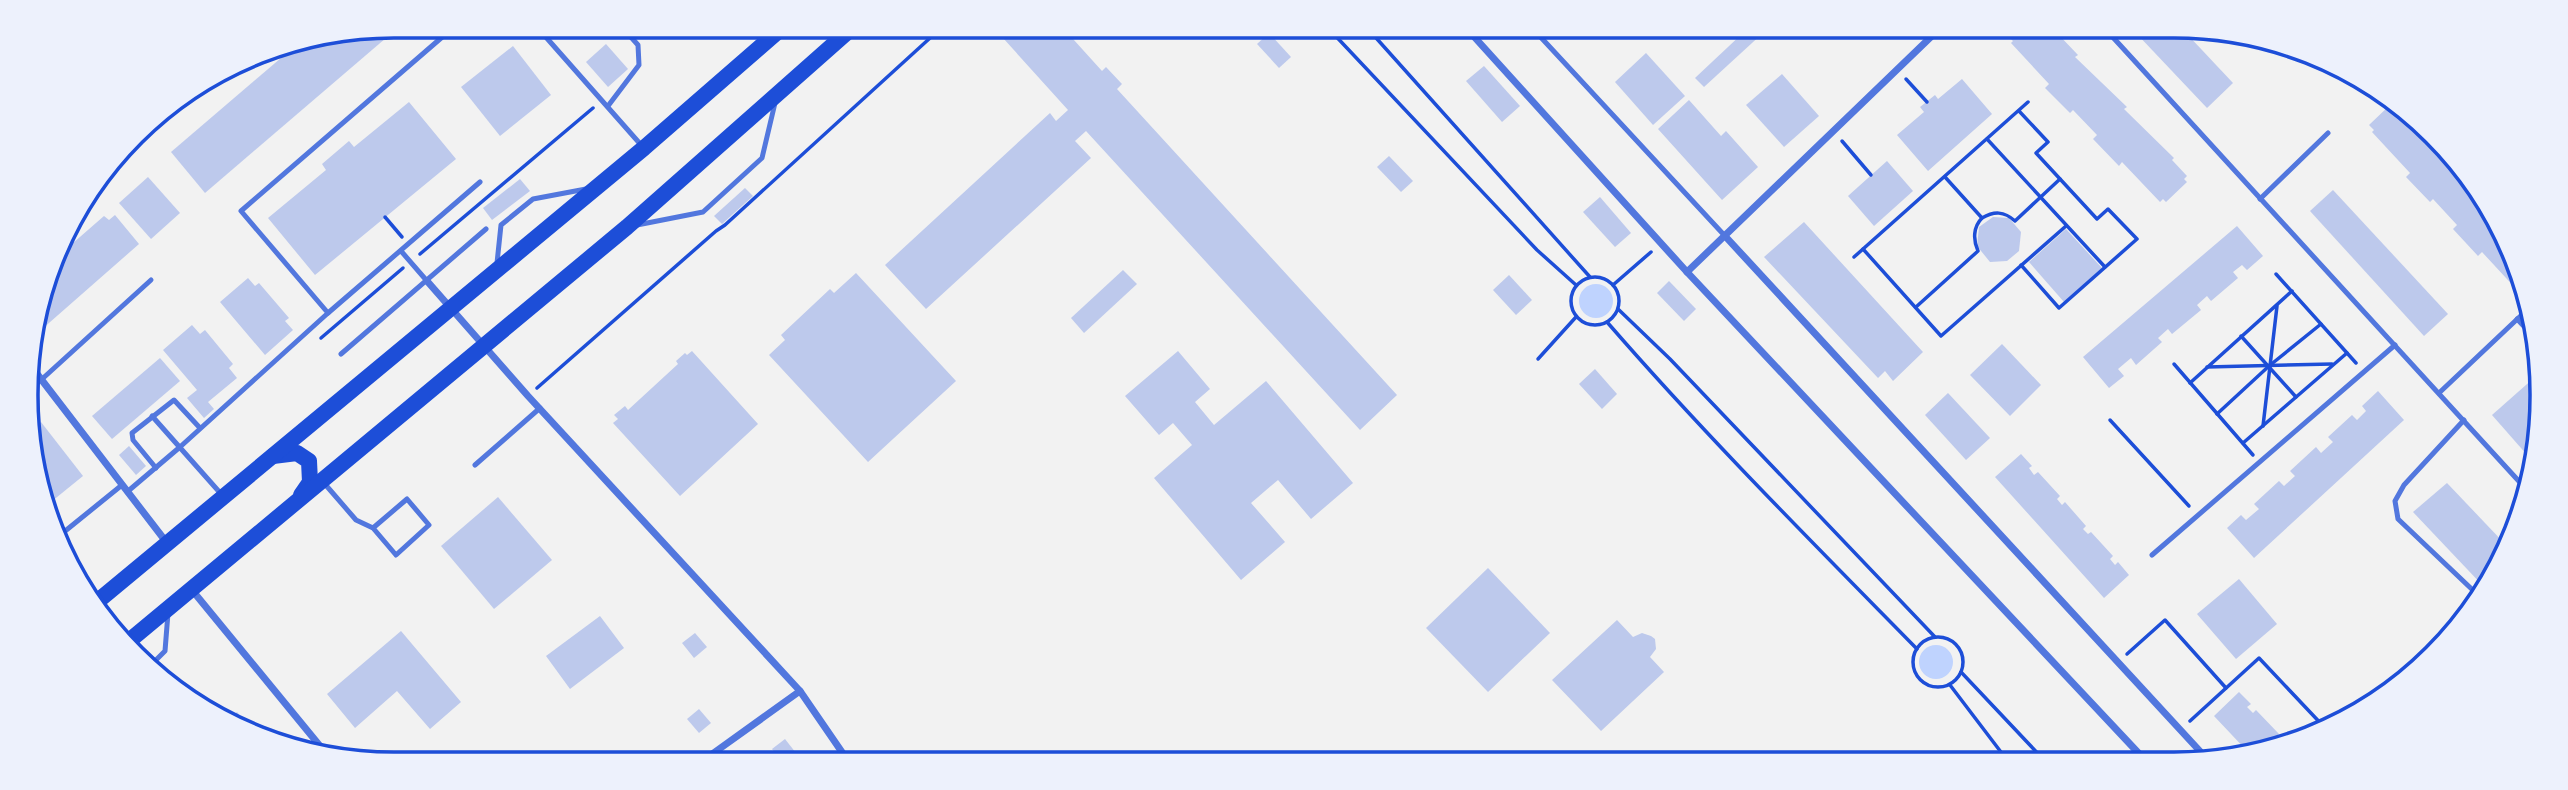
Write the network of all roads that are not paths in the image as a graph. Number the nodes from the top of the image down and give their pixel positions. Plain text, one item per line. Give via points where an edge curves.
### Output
1 (441, 38) edge
2 (547, 38) edge
3 (632, 38) edge
4 (770, 38) edge
5 (841, 38) edge
6 (1475, 38) edge
7 (1541, 38) edge
8 (1930, 38) edge
9 (2114, 38) edge
10 (777, 94) junction
11 (608, 106) junction
12 (2328, 133) dead end
13 (643, 148) junction
14 (480, 182) dead end
15 (596, 187) junction
16 (2260, 199) junction
17 (627, 227) junction
18 (486, 229) dead end
19 (1725, 236) junction
20 (401, 251) junction
21 (496, 270) junction
22 (1687, 272) junction
23 (151, 280) dead end
24 (426, 281) junction
25 (451, 308) junction
26 (328, 313) junction
27 (2520, 316) edge
28 (2517, 319) junction
29 (2523, 325) edge
30 (2395, 345) junction
31 (483, 346) junction
32 (341, 354) dead end
33 (39, 377) edge
34 (41, 380) junction
35 (2439, 393) junction
36 (540, 408) junction
37 (152, 416) junction
38 (2463, 420) junction
39 (200, 428) junction
40 (180, 447) junction
41 (273, 456) junction
42 (475, 466) dead end
43 (156, 468) junction
44 (2519, 480) edge
45 (322, 481) junction
46 (124, 488) junction
47 (224, 498) junction
48 (296, 502) junction
49 (373, 528) junction
50 (66, 531) edge
51 (168, 544) junction
52 (2152, 555) dead end
53 (192, 589) junction
54 (2472, 589) edge
55 (102, 598) edge
56 (168, 609) junction
57 (134, 637) edge
58 (156, 660) edge
59 (800, 691) junction
60 (318, 743) edge
61 (2199, 751) edge
62 (715, 752) edge
63 (842, 752) edge
64 (2137, 752) edge

1 - 26 lane via 241,211
2 - 11 lane
3 - 11 lane via 638,45 639,65
4 - 13 main road
5 - 10 main road
6 - 22 street
7 - 19 lane
8 - 19 street
9 - 16 lane
10 - 17 main road
10 - 17 lane via 762,158 703,212
11 - 13 lane
12 - 16 lane
13 - 15 main road
14 - 20 lane
15 - 21 main road
15 - 21 lane via 534,199 502,225
16 - 30 lane
17 - 31 main road
18 - 24 lane
19 - 22 street
19 - 61 street
20 - 24 lane
20 - 26 lane
21 - 25 main road
22 - 64 street
23 - 34 lane
24 - 25 street
24 - 32 lane
25 - 31 street
25 - 41 main road
26 - 39 lane
27 - 28 lane
28 - 29 lane
28 - 35 lane
30 - 35 lane
30 - 52 lane
31 - 36 street
31 - 45 main road
33 - 34 street
34 - 46 street
35 - 38 lane
36 - 42 lane
36 - 59 street
37 - 39 lane via 174,400
37 - 40 lane
37 - 43 lane via 132,437
38 - 44 lane
38 - 54 lane via 2395,501 2398,519
39 - 40 lane
40 - 43 lane
40 - 47 lane
41 - 47 main road
41 - 48 main road via 297,453 309,461 310,482
43 - 46 lane
45 - 48 main road
45 - 49 lane via 356,520
46 - 50 lane
46 - 51 street
47 - 51 main road
48 - 53 main road
49 - 49 lane via 407,499 429,525 396,555
51 - 55 main road
53 - 56 main road
53 - 60 street
56 - 57 main road
56 - 58 lane via 165,651
59 - 62 street
59 - 63 street

